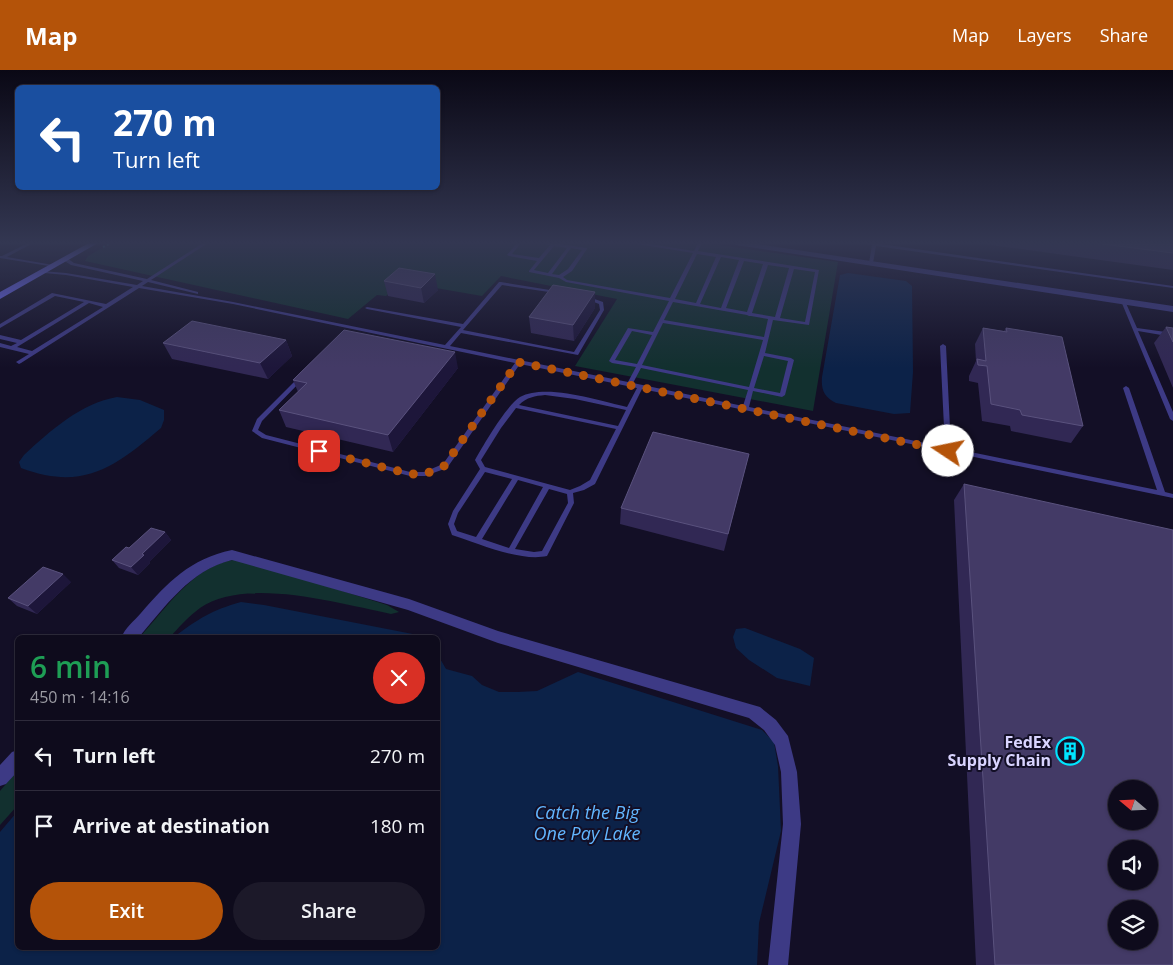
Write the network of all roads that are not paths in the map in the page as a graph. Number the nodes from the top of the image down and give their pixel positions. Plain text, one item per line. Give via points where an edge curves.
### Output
1 (21, 285) edge
2 (124, 285) edge
3 (140, 285) edge
4 (165, 285) edge
5 (500, 285) edge
6 (512, 285) edge
7 (586, 285) edge
8 (679, 285) edge
9 (706, 285) edge
10 (732, 285) edge
11 (759, 285) edge
12 (786, 285) edge
13 (814, 285) edge
14 (1015, 285) edge
15 (1157, 285) edge
16 (136, 287) junction
17 (1173, 287) edge
18 (564, 294) edge
19 (0, 296) edge
20 (581, 297) edge
21 (671, 301) junction
22 (1123, 301) junction
23 (88, 302) junction
24 (233, 303) junction
25 (697, 305) junction
26 (107, 306) junction
27 (367, 308) dead end
28 (1173, 309) edge
29 (723, 310) junction
30 (749, 314) junction
31 (774, 319) junction
32 (662, 321) junction
33 (0, 326) edge
34 (354, 328) junction
35 (462, 329) junction
36 (1134, 329) junction
37 (348, 334) edge
38 (656, 334) junction
39 (1173, 335) edge
40 (0, 337) edge
41 (766, 339) junction
42 (22, 342) junction
43 (0, 345) edge
44 (942, 346) dead end
45 (446, 347) junction
46 (12, 348) junction
47 (33, 353) junction
48 (762, 354) junction
49 (19, 362) dead end
50 (518, 362) junction
51 (639, 366) junction
52 (309, 371) edge
53 (629, 385) junction
54 (640, 387) junction
55 (1126, 388) dead end
56 (752, 389) junction
57 (516, 406) junction
58 (629, 409) junction
59 (745, 409) junction
60 (1173, 419) edge
61 (620, 428) junction
62 (948, 451) junction
63 (483, 469) junction
64 (516, 478) junction
65 (547, 486) junction
66 (570, 492) junction
67 (1162, 494) junction
68 (1173, 496) edge
69 (477, 541) junction
70 (511, 550) junction
71 (131, 635) edge
72 (15, 761) edge
73 (0, 778) edge
74 (778, 965) edge

1 - 19 main road
2 - 16 lane
3 - 16 lane
4 - 24 lane
5 - 35 lane
6 - 18 lane
7 - 21 lane
8 - 21 lane
9 - 25 lane
10 - 29 lane
11 - 30 lane
12 - 31 lane
13 - 31 lane via 807,324
14 - 22 street
15 - 17 lane
16 - 24 lane
16 - 26 lane
20 - 35 lane via 601,303 602,310 576,354
21 - 25 lane
21 - 32 lane
22 - 28 street
22 - 36 lane
23 - 26 lane
23 - 33 lane via 54,294
23 - 42 lane
24 - 34 lane
25 - 29 lane
26 - 47 lane
27 - 35 lane
29 - 30 lane
30 - 31 lane
31 - 41 lane
32 - 38 lane
32 - 41 lane
34 - 37 lane
34 - 45 lane
35 - 45 lane
36 - 39 lane
36 - 60 lane
38 - 51 lane
38 - 51 lane via 630,329 612,360
40 - 42 lane
41 - 48 lane
42 - 46 lane
43 - 46 lane
44 - 62 lane
45 - 50 lane
46 - 47 lane
47 - 49 lane
48 - 56 lane
48 - 56 lane via 791,360 782,395
50 - 52 lane via 444,466 425,474 410,474 282,442 255,431 259,420
50 - 53 lane
51 - 53 lane
51 - 56 lane
53 - 54 lane
54 - 58 lane
54 - 59 lane
55 - 67 lane
56 - 59 lane
57 - 58 lane via 522,398 545,392
57 - 61 lane
57 - 63 lane via 496,430 478,460
58 - 61 lane
59 - 62 lane
61 - 66 lane via 593,482
62 - 67 lane
63 - 64 lane
63 - 69 lane via 455,512 451,524 454,533
64 - 65 lane
64 - 69 lane
65 - 66 lane
65 - 70 lane
66 - 70 lane via 571,503 544,554 534,556
67 - 68 lane
69 - 70 lane
71 - 74 street via 189,574 212,560 232,555 409,605 498,637 754,712 770,725 782,742 789,772 792,824
72 - 73 street

